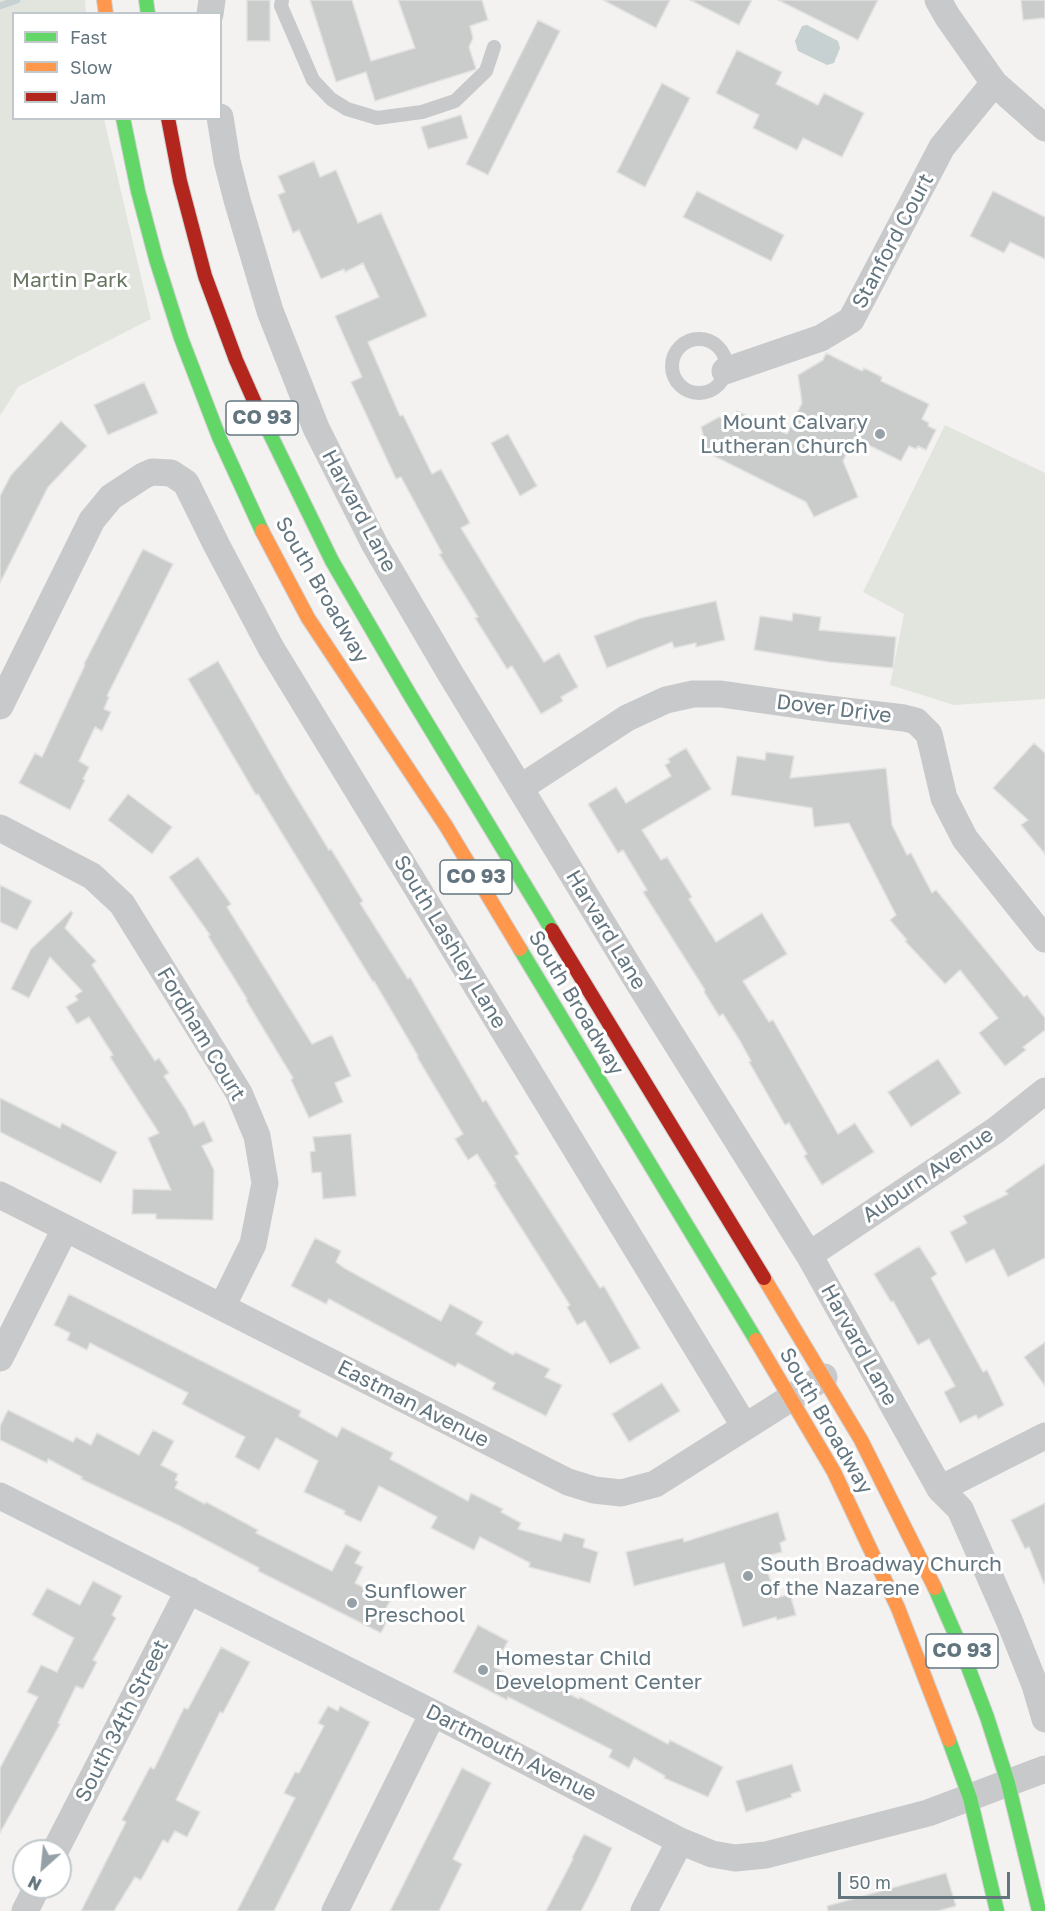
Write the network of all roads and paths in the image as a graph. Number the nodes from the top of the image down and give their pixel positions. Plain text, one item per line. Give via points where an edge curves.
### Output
1 (282, 0) edge
2 (938, 0) edge
3 (494, 46) dead end
4 (994, 83) junction
5 (123, 120) edge
6 (168, 120) edge
7 (220, 120) edge
8 (1045, 128) edge
9 (725, 371) dead end
10 (0, 706) edge
11 (520, 788) junction
12 (0, 828) edge
13 (1045, 939) edge
14 (1045, 1091) edge
15 (0, 1195) edge
16 (65, 1228) junction
17 (809, 1255) junction
18 (222, 1307) junction
19 (0, 1358) edge
20 (824, 1377) junction
21 (790, 1398) junction
22 (745, 1427) junction
23 (1045, 1436) edge
24 (940, 1489) junction
25 (0, 1496) edge
26 (189, 1590) junction
27 (433, 1713) junction
28 (1045, 1719) edge
29 (1045, 1770) edge
30 (1008, 1784) junction
31 (970, 1798) junction
32 (61, 1839) edge
33 (680, 1841) junction
34 (335, 1911) edge
35 (644, 1911) edge
36 (997, 1911) edge
37 (1040, 1911) edge

1 - 3 lane via 281,6 313,80 347,109 377,118 422,112 455,101 486,71
2 - 4 street
4 - 8 street
4 - 9 street, Stanford Court via 942,147 851,320 821,338
5 - 21 main road, South Broadway / CO 93 via 153,248 180,338 264,535 308,618 446,826
6 - 20 main road, South Broadway / CO 93 via 205,276 232,350 274,446 332,561
7 - 11 street, Harvard Lane via 237,200 270,311 316,428 375,545
10 - 22 street, South Lashley Lane via 92,520 111,497 152,472 171,473 186,483 271,648
11 - 13 street, Dover Drive via 627,718 666,700 693,694 721,694 916,721 929,735 944,798 965,839
11 - 17 street, Harvard Lane
12 - 18 street, Fordham Court via 92,876 122,904 239,1093 257,1136 265,1183 253,1245
14 - 17 street, Auburn Avenue via 996,1130
15 - 16 street, Eastman Avenue
16 - 18 street, Eastman Avenue
16 - 19 street
17 - 24 street, Harvard Lane
18 - 22 street, Eastman Avenue via 568,1482 594,1490 621,1493 655,1485
20 - 21 street, Eastman Avenue
20 - 30 main road, South Broadway / CO 93 via 928,1571 972,1677
21 - 22 street, Eastman Avenue
21 - 31 main road, South Broadway / CO 93 via 834,1472 889,1588
23 - 24 street
24 - 28 street, Harvard Lane via 960,1509 1009,1620
25 - 26 street, Dartmouth Avenue
26 - 27 street, Dartmouth Avenue
26 - 32 street, South 34th Street
27 - 33 street, Dartmouth Avenue
27 - 34 street
29 - 30 street, Dartmouth Avenue
30 - 31 street, Dartmouth Avenue
30 - 37 main road, South Broadway / CO 93
31 - 33 street, Dartmouth Avenue via 766,1856 735,1858 712,1854
31 - 36 main road, South Broadway / CO 93
33 - 35 street

